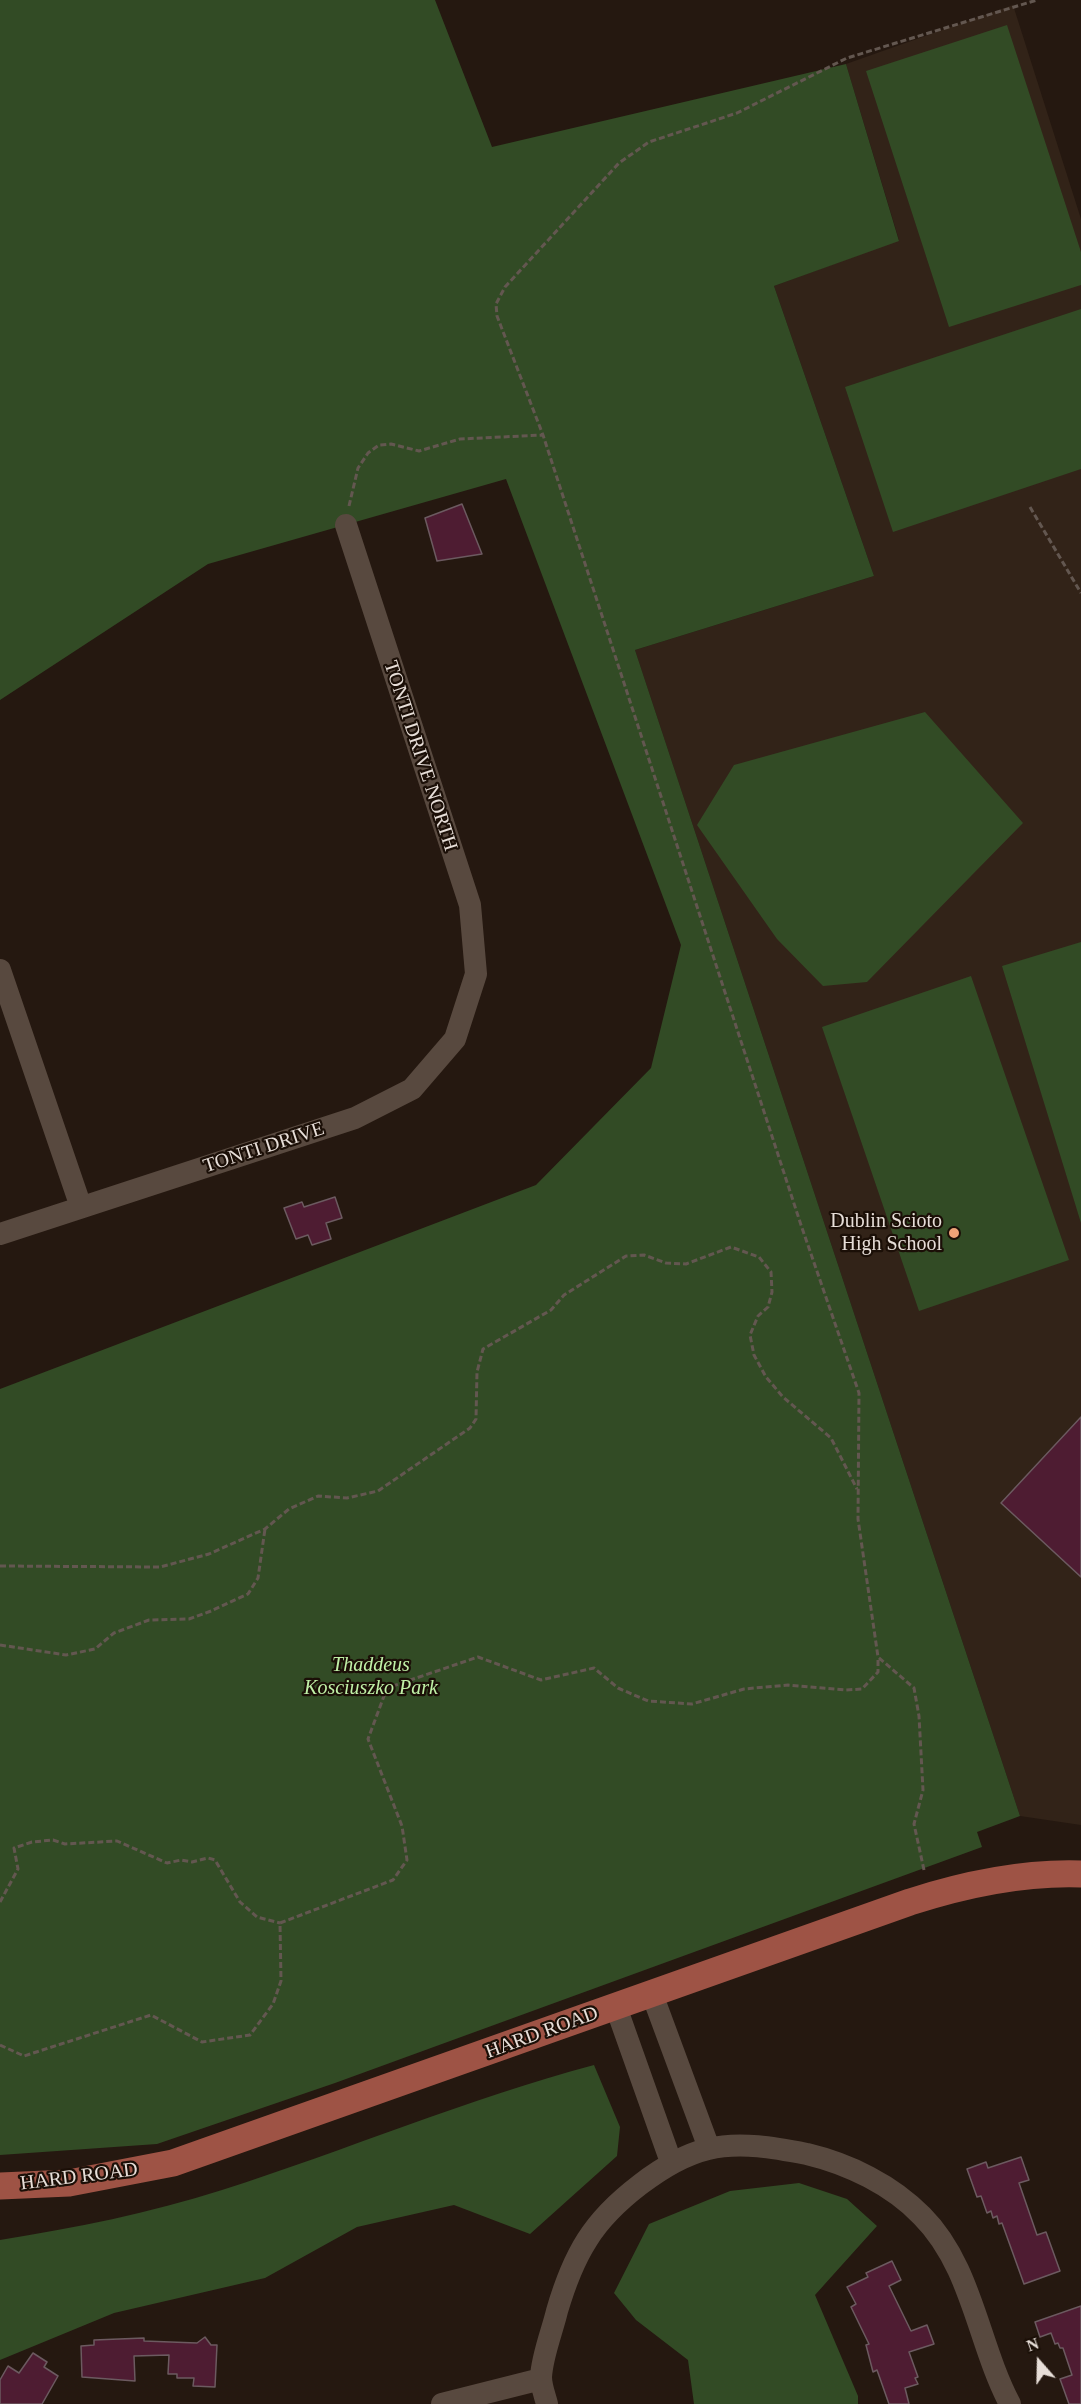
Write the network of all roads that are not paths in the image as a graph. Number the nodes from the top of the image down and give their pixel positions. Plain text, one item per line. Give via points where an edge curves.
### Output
1 (346, 525) road end
2 (0, 970) edge
3 (471, 990) joint
4 (81, 1208) junction
5 (0, 1234) edge
6 (1081, 1874) edge
7 (652, 1994) junction
8 (616, 2007) junction
9 (709, 2148) junction
10 (670, 2162) junction
11 (0, 2186) edge
12 (541, 2379) junction
13 (1003, 2398) edge
14 (442, 2404) edge
15 (547, 2404) edge

1 - 3 street, TONTI DRIVE NORTH via 470,905 476,974
2 - 4 street
3 - 4 street, TONTI DRIVE via 455,1040 412,1089 355,1118
4 - 5 street, TONTI DRIVE
6 - 7 main road, HARD ROAD via 1014,1876 949,1889
7 - 8 main road, HARD ROAD
7 - 9 street
8 - 10 street
8 - 11 main road, HARD ROAD via 173,2163 69,2183
9 - 10 street
9 - 13 street via 773,2147 825,2158 856,2170 922,2215 945,2247 966,2288
10 - 12 street via 625,2197 587,2239 564,2285
12 - 14 street
12 - 15 street

